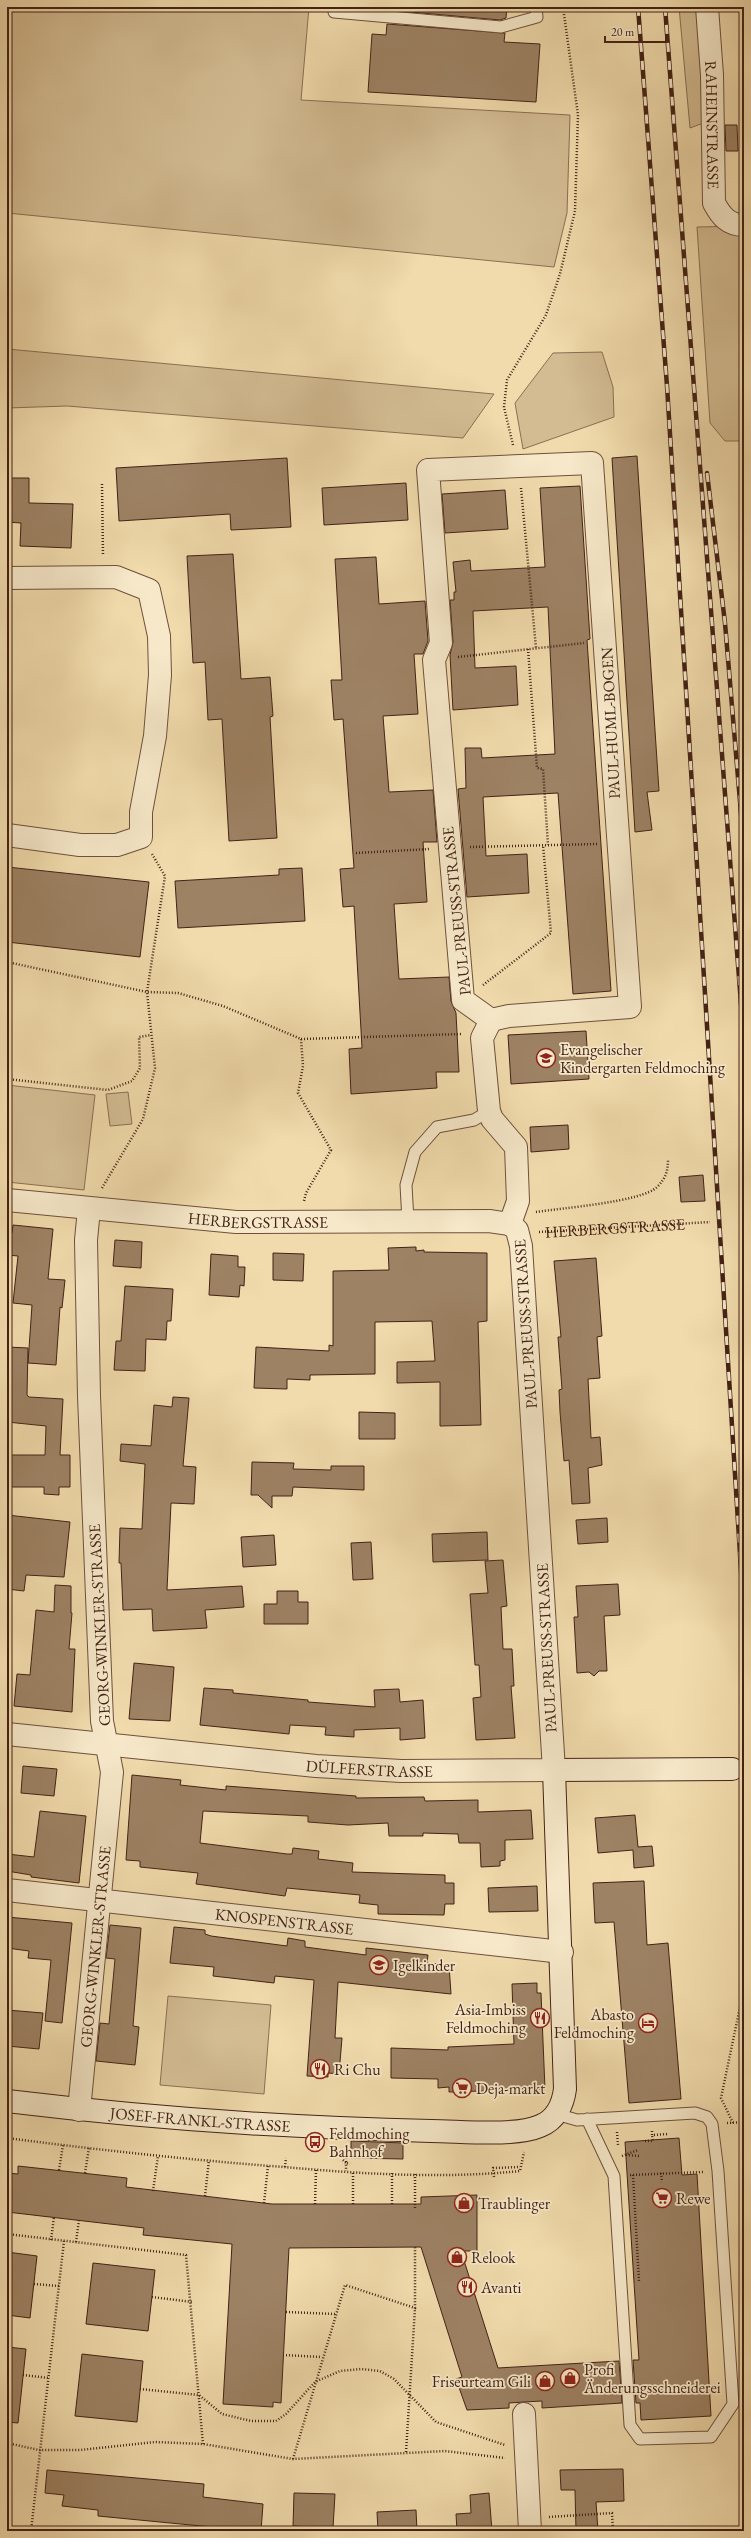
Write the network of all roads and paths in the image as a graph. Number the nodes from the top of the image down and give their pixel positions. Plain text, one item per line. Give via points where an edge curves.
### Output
1 (334, 7) edge
2 (536, 7) edge
3 (563, 7) edge
4 (707, 7) edge
5 (744, 225) edge
6 (519, 467) junction
7 (428, 470) joint
8 (102, 484) dead end
9 (103, 577) junction
10 (7, 578) edge
11 (606, 640) junction
12 (536, 648) junction
13 (528, 649) junction
14 (434, 660) junction
15 (7, 835) edge
16 (142, 837) junction
17 (617, 843) junction
18 (543, 845) junction
19 (548, 845) junction
20 (448, 848) junction
21 (356, 853) dead end
22 (7, 962) edge
23 (147, 992) junction
24 (463, 1000) junction
25 (487, 1029) junction
26 (151, 1035) junction
27 (301, 1039) junction
28 (7, 1079) edge
29 (489, 1111) junction
30 (668, 1159) dead end
31 (7, 1200) edge
32 (89, 1209) junction
33 (408, 1221) junction
34 (299, 1222) junction
35 (710, 1222) dead end
36 (515, 1224) junction
37 (7, 1734) edge
38 (108, 1746) junction
39 (732, 1769) dead end
40 (554, 1770) junction
41 (7, 1890) edge
42 (100, 1901) junction
43 (562, 1952) junction
44 (744, 1988) edge
45 (7, 2101) edge
46 (78, 2110) junction
47 (556, 2114) junction
48 (587, 2119) junction
49 (744, 2122) edge
50 (530, 2128) junction
51 (623, 2131) dead end
52 (652, 2135) dead end
53 (7, 2138) edge
54 (645, 2141) dead end
55 (63, 2145) junction
56 (89, 2148) junction
57 (348, 2149) dead end
58 (626, 2154) dead end
59 (158, 2156) junction
60 (639, 2156) dead end
61 (286, 2158) dead end
62 (619, 2158) dead end
63 (210, 2160) junction
64 (343, 2160) dead end
65 (348, 2164) junction
66 (268, 2166) junction
67 (285, 2167) junction
68 (520, 2167) dead end
69 (59, 2170) dead end
70 (316, 2170) junction
71 (346, 2171) junction
72 (718, 2171) junction
73 (353, 2172) junction
74 (85, 2173) dead end
75 (392, 2173) junction
76 (661, 2173) junction
77 (415, 2174) junction
78 (493, 2175) junction
79 (662, 2182) dead end
80 (153, 2191) dead end
81 (205, 2196) dead end
82 (264, 2203) dead end
83 (315, 2204) dead end
84 (353, 2204) dead end
85 (392, 2204) dead end
86 (415, 2208) dead end
87 (54, 2217) dead end
88 (79, 2220) dead end
89 (7, 2234) edge
90 (51, 2240) junction
91 (64, 2241) junction
92 (76, 2242) junction
93 (415, 2247) dead end
94 (639, 2281) dead end
95 (34, 2284) dead end
96 (59, 2286) junction
97 (152, 2297) dead end
98 (192, 2302) junction
99 (415, 2308) junction
100 (286, 2312) dead end
101 (335, 2314) junction
102 (283, 2355) dead end
103 (322, 2357) junction
104 (23, 2375) dead end
105 (49, 2378) junction
106 (315, 2382) junction
107 (140, 2389) dead end
108 (199, 2395) junction
109 (409, 2395) junction
110 (524, 2414) dead end
111 (7, 2443) edge
112 (203, 2444) junction
113 (39, 2450) junction
114 (406, 2452) junction
115 (526, 2456) junction
116 (293, 2459) junction
117 (530, 2524) edge
118 (30, 2531) edge
119 (613, 2531) edge

1 - 2 lane via 334,12 501,27 537,17
3 - 6 path via 578,115 575,211 560,274 546,314 507,380 504,407
4 - 5 street, RAHEINSTRASSE via 712,75 714,203 722,218 737,225
6 - 7 street, PAUL-HUML-BOGEN
6 - 11 street, PAUL-HUML-BOGEN via 592,462
6 - 12 path
7 - 14 street, PAUL-PREUSS-STRASSE via 442,643
8 - 9 path
9 - 10 street
9 - 16 street via 116,577 150,590 159,636 160,675 155,736 141,812
11 - 12 path
11 - 17 street, PAUL-HUML-BOGEN
12 - 13 path
13 - 14 path
13 - 19 path via 536,768 543,770
14 - 20 street, PAUL-PREUSS-STRASSE
15 - 16 street via 80,845 117,845
16 - 23 path via 165,876
17 - 19 path
17 - 25 street, PAUL-HUML-BOGEN via 630,1007 508,1016
18 - 19 path
18 - 20 path
18 - 24 path via 551,933
20 - 21 path
20 - 24 street, PAUL-PREUSS-STRASSE
22 - 23 path
23 - 26 path
23 - 27 path via 178,993 224,1006
24 - 25 street, PAUL-PREUSS-STRASSE
25 - 27 path via 471,1034
25 - 29 street, PAUL-PREUSS-STRASSE
26 - 28 path via 139,1037 140,1068 132,1081 108,1090
26 - 32 path via 155,1068 143,1119
27 - 34 path via 303,1066 298,1093 331,1150 306,1193
29 - 33 lane via 474,1120 437,1127 414,1152 406,1185
29 - 36 street, PAUL-PREUSS-STRASSE via 492,1119 516,1147 518,1201
30 - 36 path via 667,1174 656,1188 639,1196 531,1213
31 - 32 street, HERBERGSTRASSE
32 - 34 street, HERBERGSTRASSE via 236,1222
32 - 38 street, GEORG-WINKLER-STRASSE via 86,1240 89,1396 102,1721
33 - 34 street, HERBERGSTRASSE
33 - 36 street, HERBERGSTRASSE via 488,1221
35 - 36 path, HERBERGSTRASSE via 541,1231
36 - 40 street, PAUL-PREUSS-STRASSE
37 - 38 street, DÜLFERSTRASSE
38 - 40 street, DÜLFERSTRASSE via 316,1766 401,1771
38 - 42 street, GEORG-WINKLER-STRASSE via 112,1772
39 - 40 street, DÜLFERSTRASSE
40 - 43 street, PAUL-PREUSS-STRASSE
41 - 42 street, KNOSPENSTRASSE
42 - 43 street, KNOSPENSTRASSE
42 - 46 street, GEORG-WINKLER-STRASSE
43 - 47 street, PAUL-PREUSS-STRASSE via 565,2089 564,2102
44 - 49 path via 721,2098 733,2122
45 - 46 street, JOSEF-FRANKL-STRASSE
46 - 50 street, JOSEF-FRANKL-STRASSE via 338,2128 508,2131
47 - 48 lane via 577,2120
47 - 50 street, JOSEF-FRANKL-STRASSE via 540,2126
48 - 72 lane via 695,2114 709,2118 714,2131
48 - 72 lane via 614,2176 630,2425 640,2438 712,2438 732,2404
50 - 78 path via 520,2171
51 - 62 path via 617,2131
52 - 54 path via 653,2141
53 - 55 path
55 - 56 path
55 - 69 path
56 - 59 path
56 - 74 path
57 - 65 path
58 - 60 path
59 - 63 path
59 - 80 path
61 - 67 path
63 - 66 path
63 - 81 path
64 - 65 path
65 - 71 path
66 - 67 path
66 - 82 path
67 - 70 path
68 - 78 path via 493,2168
70 - 71 path
70 - 83 path
71 - 73 path
72 - 76 path
73 - 75 path
73 - 84 path
75 - 77 path
75 - 85 path
76 - 79 path
76 - 94 path via 633,2175
77 - 78 path
77 - 86 path
87 - 90 path
88 - 92 path
89 - 90 path
90 - 91 path
91 - 92 path
91 - 96 path
92 - 98 path via 186,2255
93 - 99 path
95 - 96 path
96 - 105 path
97 - 98 path
98 - 108 path
99 - 101 path via 345,2285
99 - 109 path
100 - 101 path
101 - 103 path
102 - 103 path
103 - 106 path
104 - 105 path
105 - 113 path
106 - 108 path via 286,2414 276,2421 251,2421 222,2414
106 - 109 path via 340,2371 380,2371 394,2379
106 - 116 path
107 - 108 path
108 - 112 path
109 - 114 path
109 - 115 path via 436,2422
110 - 115 street
111 - 113 path
112 - 113 path via 155,2442 80,2450
112 - 116 path
113 - 118 path
114 - 115 path
114 - 116 path
115 - 117 street
117 - 119 path via 612,2513

